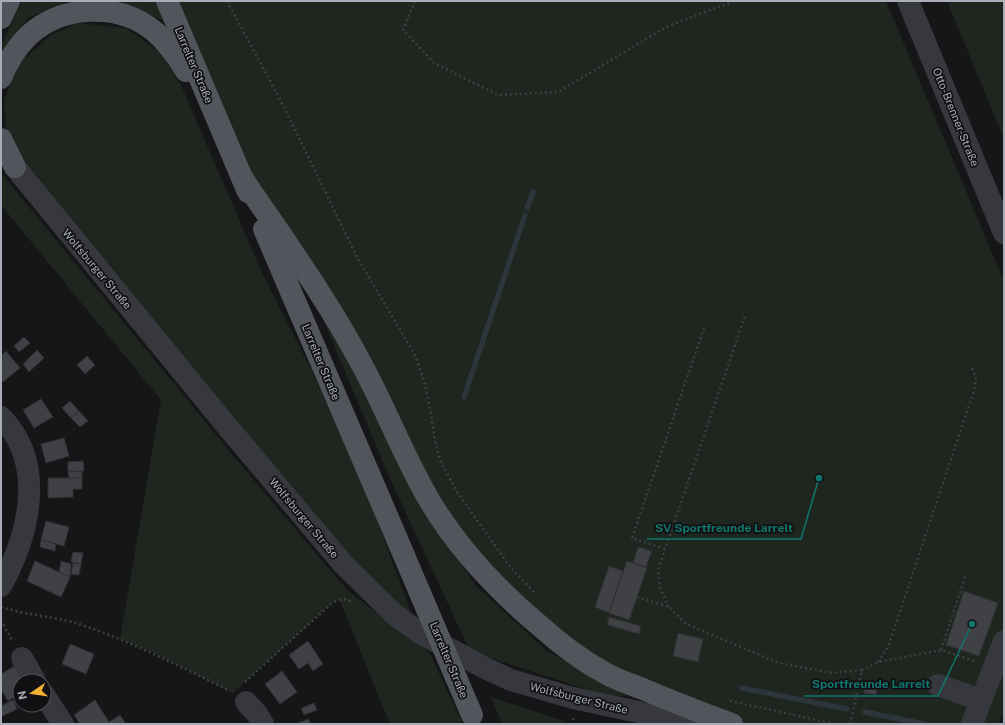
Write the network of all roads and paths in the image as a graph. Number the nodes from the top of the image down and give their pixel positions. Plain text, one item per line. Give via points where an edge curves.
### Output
1 (9, 1) edge
2 (167, 1) edge
3 (226, 1) edge
4 (415, 1) edge
5 (734, 1) edge
6 (908, 1) edge
7 (1, 18) edge
8 (1, 78) edge
9 (1, 139) edge
10 (1, 150) edge
11 (15, 167) junction
12 (241, 174) junction
13 (1004, 233) edge
14 (745, 316) dead end
15 (704, 328) dead end
16 (971, 366) dead end
17 (1, 417) edge
18 (665, 549) junction
19 (965, 577) dead end
20 (1, 586) edge
21 (537, 595) dead end
22 (637, 597) dead end
23 (353, 603) dead end
24 (1, 606) edge
25 (669, 607) junction
26 (1, 620) edge
27 (1004, 641) edge
28 (942, 650) junction
29 (22, 658) joint
30 (878, 662) junction
31 (994, 668) junction
32 (862, 670) junction
33 (30, 673) edge
34 (938, 685) dead end
35 (241, 692) junction
36 (723, 698) dead end
37 (981, 700) junction
38 (52, 708) edge
39 (567, 716) dead end
40 (580, 719) dead end
41 (474, 720) edge
42 (63, 724) edge
43 (263, 724) edge
44 (695, 724) edge
45 (732, 724) edge
46 (835, 724) edge
47 (850, 724) edge
48 (972, 724) edge

1 - 7 main road
2 - 12 main road, Larrelter Straße
3 - 21 path via 284,106 358,257 415,355 425,384 440,460 456,492 511,568
4 - 5 path via 403,30 434,63 498,95 558,92 666,27
6 - 13 street, Otto-Brenner-Straße
8 - 12 main road via 20,45 48,23 72,13 88,11 113,12 127,16 152,30 175,54 205,103
9 - 11 main road
10 - 11 main road
11 - 44 street, Wolfsburger Straße via 319,536 344,565 395,615 420,633 511,680 573,698
12 - 41 main road, Larrelter Straße, bridge
12 - 45 main road via 330,310 362,365 428,499 461,548 485,575 506,597 557,641 606,674
14 - 18 path
15 - 18 path via 632,538
16 - 30 path via 976,377 974,392 888,647
17 - 20 street via 15,434 22,449 27,465 29,490 24,532 10,570
18 - 25 path via 658,570 660,588
19 - 28 path
22 - 25 path
23 - 35 path via 339,599 332,603
24 - 35 path via 74,623 120,639
25 - 32 path via 686,624 779,663 833,674
26 - 29 path
27 - 31 street
28 - 30 path
28 - 31 path
29 - 33 street
30 - 32 path
31 - 37 street
32 - 47 path
34 - 37 street
35 - 43 street
36 - 46 path
37 - 48 street
38 - 42 street
39 - 40 path

